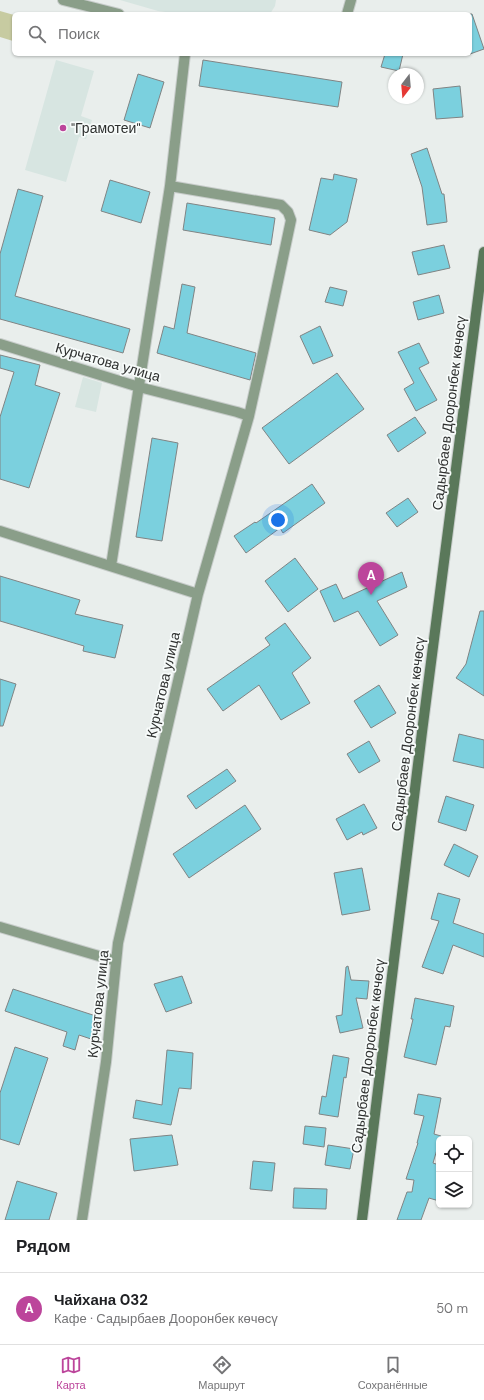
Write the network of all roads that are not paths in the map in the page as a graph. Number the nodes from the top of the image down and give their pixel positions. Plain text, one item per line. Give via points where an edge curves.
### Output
1 (63, 0) edge
2 (351, 0) edge
3 (111, 12) edge
4 (348, 12) edge
5 (185, 56) edge
6 (170, 186) junction
7 (484, 252) edge
8 (0, 344) edge
9 (139, 387) junction
10 (249, 416) junction
11 (0, 531) edge
12 (111, 566) junction
13 (198, 594) junction
14 (0, 927) edge
15 (116, 961) junction
16 (82, 1220) edge
17 (362, 1220) edge

1 - 3 street
2 - 4 street
5 - 6 street
6 - 9 street
6 - 10 street via 281,205 291,220
7 - 17 main road, Садырбаев Дооронбек көчөсү
8 - 9 street, Курчатова улица
9 - 10 street, Курчатова улица
9 - 12 street
10 - 13 street, Курчатова улица
11 - 12 street
12 - 13 street
13 - 15 street, Курчатова улица
14 - 15 street
15 - 16 street, Курчатова улица via 106,1062

